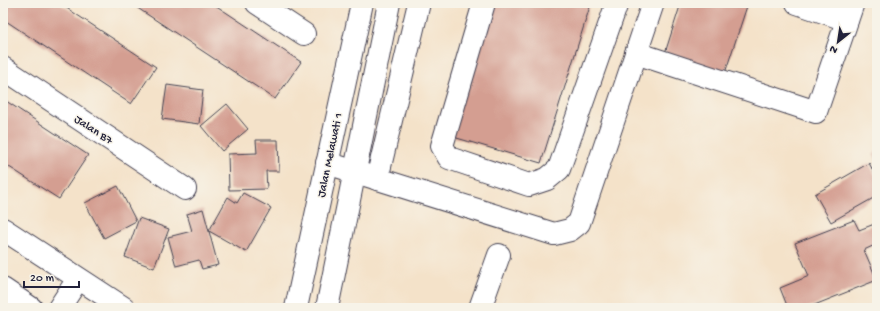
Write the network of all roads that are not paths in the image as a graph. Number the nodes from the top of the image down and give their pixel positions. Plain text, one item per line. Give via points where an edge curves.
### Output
1 (257, 3) edge
2 (362, 3) edge
3 (389, 3) edge
4 (419, 3) edge
5 (484, 3) edge
6 (617, 3) edge
7 (653, 3) edge
8 (797, 3) edge
9 (850, 11) edge
10 (304, 34) dead end
11 (636, 53) junction
12 (3, 68) edge
13 (327, 163) junction
14 (355, 172) junction
15 (377, 179) junction
16 (185, 189) dead end
17 (3, 229) edge
18 (499, 255) dead end
19 (78, 279) junction
20 (3, 289) edge
21 (31, 308) edge
22 (59, 308) edge
23 (124, 308) edge
24 (296, 308) edge
25 (326, 308) edge
26 (480, 308) edge

1 - 10 street
2 - 13 street, Jalan Melawati 1
3 - 14 street
4 - 15 street
5 - 6 street via 442,146 449,158 529,185 547,178 559,169
7 - 11 street
8 - 9 street
9 - 11 street via 816,112
11 - 15 street via 579,223 570,230 554,234
12 - 16 street, Jalan B7
13 - 14 street
13 - 24 street, Jalan Melawati 1
14 - 15 street
14 - 25 street
17 - 19 street
18 - 26 street
19 - 22 street
19 - 23 street
20 - 21 street

